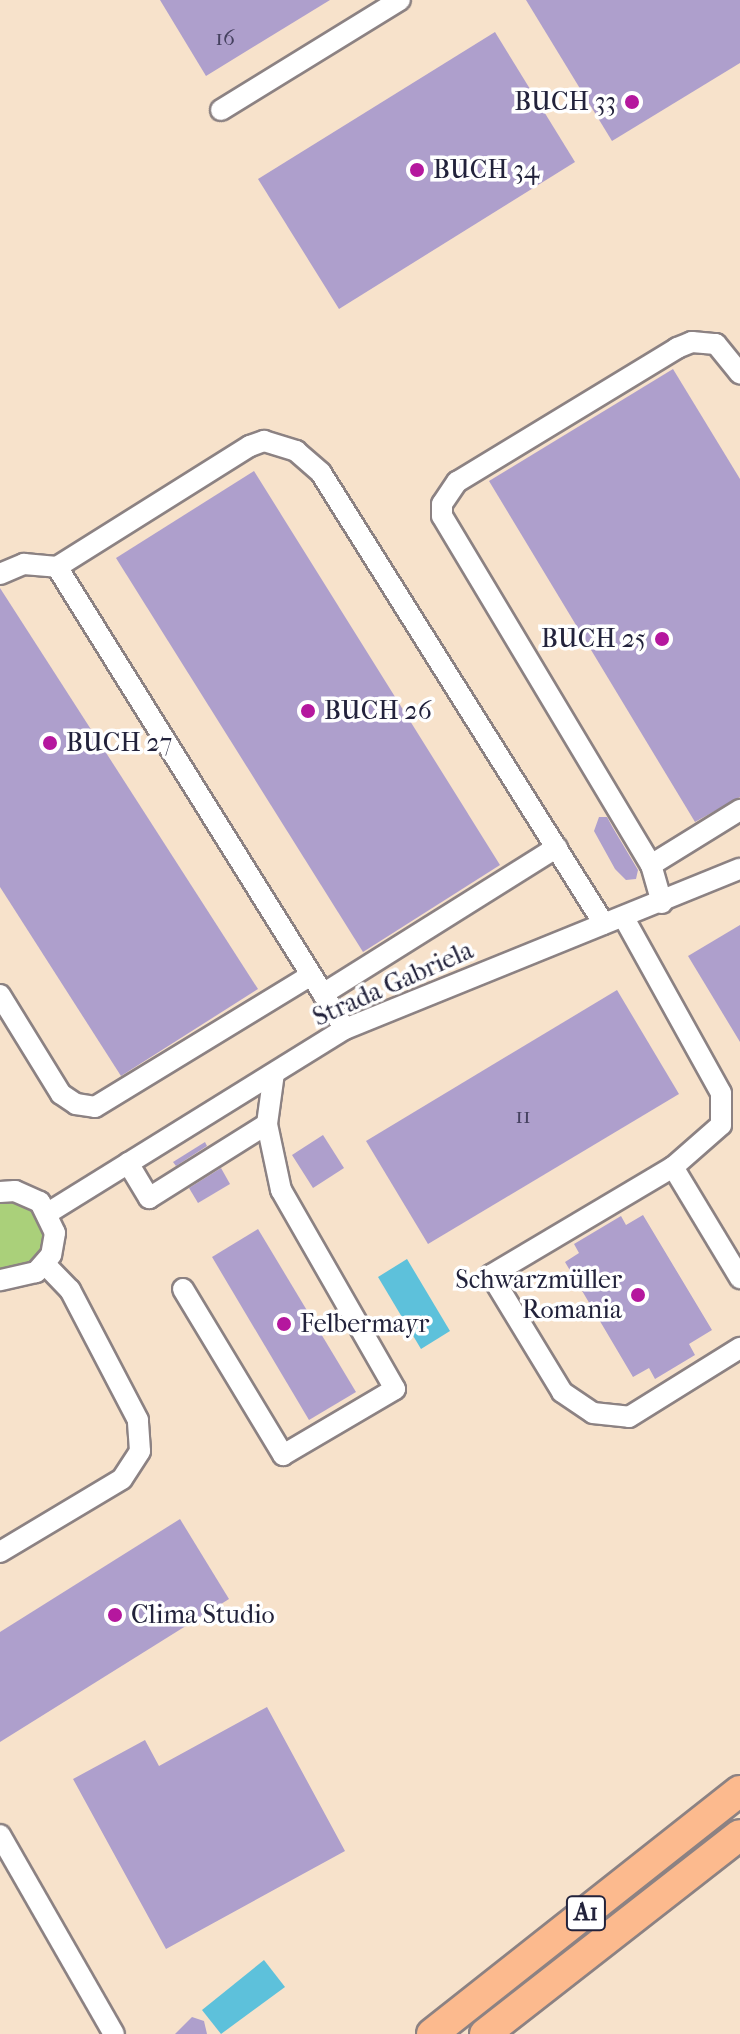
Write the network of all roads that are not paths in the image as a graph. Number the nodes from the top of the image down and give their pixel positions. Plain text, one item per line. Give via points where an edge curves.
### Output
1 (400, 0) edge
2 (221, 110) dead end
3 (740, 374) edge
4 (57, 567) junction
5 (0, 574) edge
6 (740, 810) edge
7 (557, 847) junction
8 (651, 865) junction
9 (740, 869) edge
10 (662, 903) junction
11 (624, 918) junction
12 (604, 924) junction
13 (311, 975) junction
14 (323, 994) junction
15 (0, 995) edge
16 (345, 1029) junction
17 (274, 1073) junction
18 (730, 1090) edge
19 (267, 1124) junction
20 (128, 1163) junction
21 (673, 1167) junction
22 (0, 1190) edge
23 (48, 1213) junction
24 (45, 1264) junction
25 (740, 1278) edge
26 (0, 1280) edge
27 (183, 1289) dead end
28 (740, 1348) edge
29 (0, 1552) edge
30 (740, 1791) edge
31 (0, 1835) edge
32 (740, 1835) edge
33 (114, 2034) edge
34 (432, 2034) edge
35 (485, 2034) edge

1 - 2 street
3 - 8 street via 716,344 692,342 677,348 457,482 442,504 442,516
4 - 5 street via 24,564
4 - 7 street via 250,446 280,442 321,473
4 - 13 street
6 - 8 street
7 - 12 street
7 - 14 street
8 - 10 street
9 - 10 street, Strada Gabriela
10 - 11 street, Strada Gabriela
11 - 12 street, Strada Gabriela
11 - 18 street
12 - 16 street, Strada Gabriela
13 - 14 street
13 - 15 street via 95,1107 61,1094
14 - 16 street
16 - 17 street, Strada Gabriela
17 - 19 street
17 - 20 street, Strada Gabriela
18 - 21 street via 715,1135
19 - 20 street via 149,1198
19 - 27 street via 272,1161 290,1214 395,1389 283,1455
20 - 23 street, Strada Gabriela
21 - 25 street
21 - 28 street via 491,1275 562,1392 593,1413 629,1417
22 - 23 street via 28,1195
23 - 24 street via 55,1233
24 - 26 street via 26,1278
24 - 29 street via 70,1290 138,1420 140,1451 122,1479
30 - 34 highway, A1
31 - 33 street
32 - 35 highway, A1

